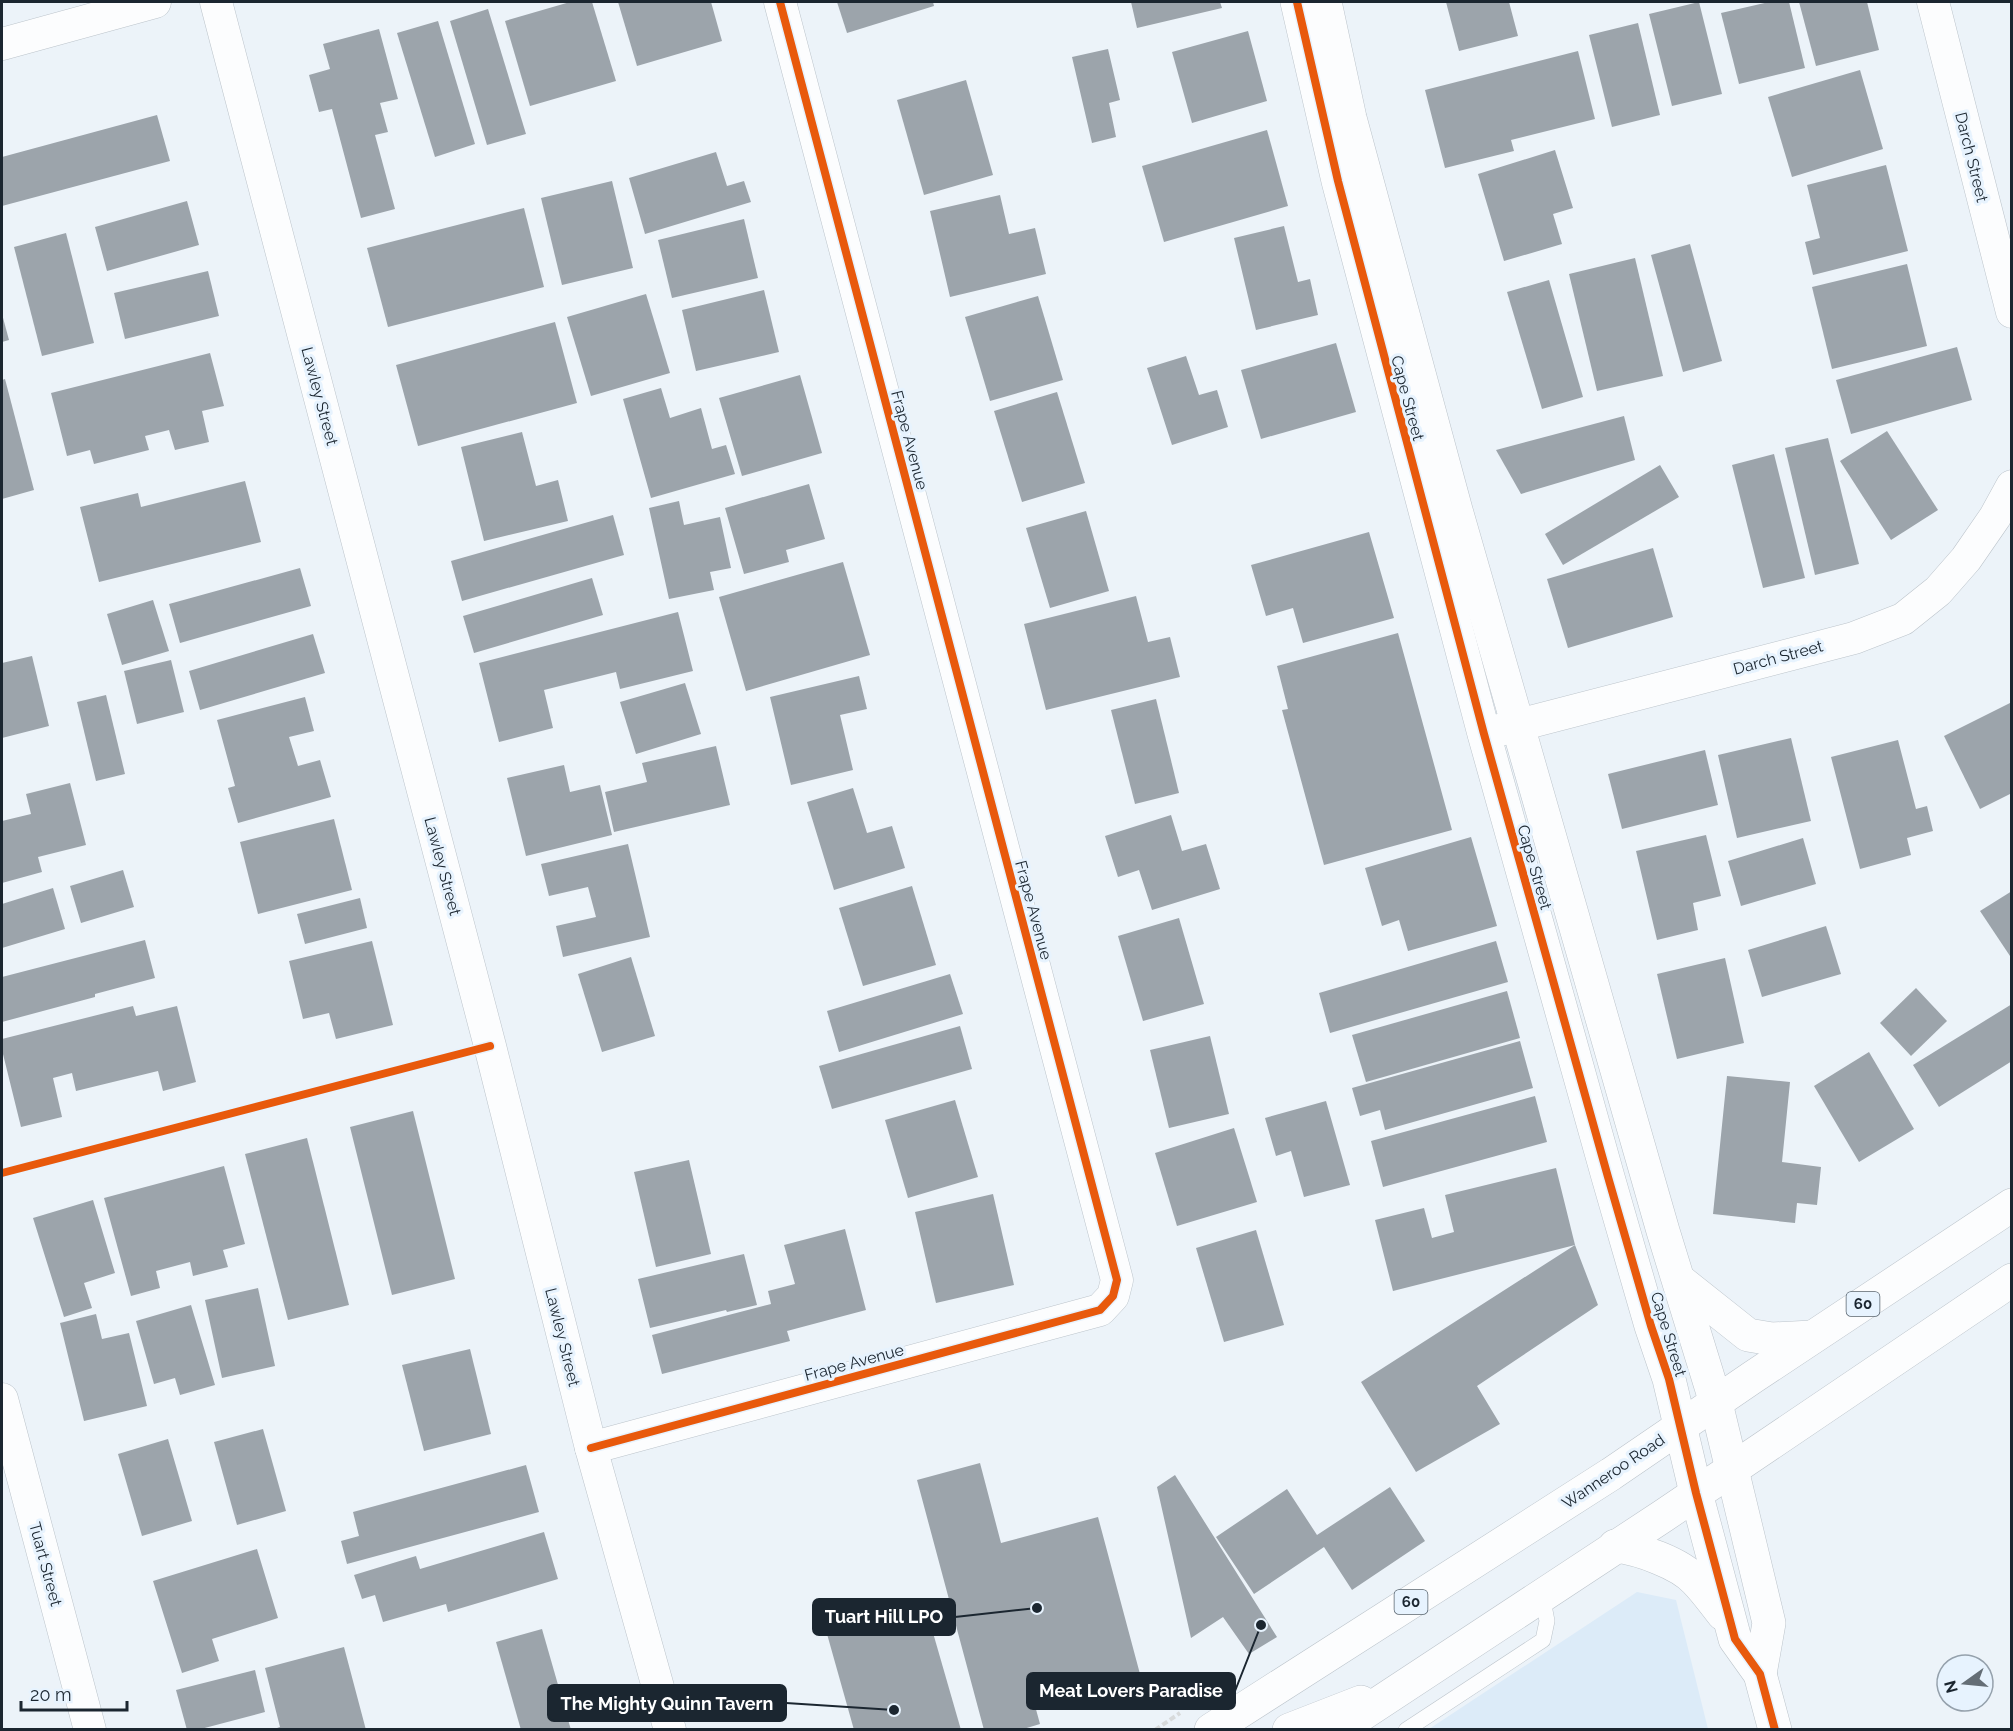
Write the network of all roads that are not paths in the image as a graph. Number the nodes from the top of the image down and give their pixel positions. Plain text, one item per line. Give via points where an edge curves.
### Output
1 (155, 2) edge
2 (216, 2) edge
3 (780, 2) edge
4 (1297, 2) edge
5 (1324, 2) edge
6 (1933, 2) edge
7 (2, 44) edge
8 (2012, 312) edge
9 (2012, 486) edge
10 (1518, 725) junction
11 (1484, 734) junction
12 (2012, 1205) edge
13 (1680, 1281) junction
14 (2012, 1281) edge
15 (1812, 1337) junction
16 (2, 1399) edge
17 (1716, 1403) junction
18 (1680, 1426) junction
19 (591, 1448) junction
20 (1731, 1470) junction
21 (1696, 1493) junction
22 (1615, 1546) junction
23 (1542, 1595) junction
24 (1731, 1622) junction
25 (1760, 1674) junction
26 (1402, 1687) junction
27 (90, 1730) edge
28 (670, 1730) edge
29 (1211, 1730) edge
30 (1289, 1730) edge
31 (1338, 1730) edge
32 (1406, 1730) edge
33 (1775, 1730) edge

1 - 7 street
2 - 19 street, Lawley Street via 484,1023
3 - 19 street, Frape Avenue via 1118,1280 1113,1296 1100,1310
4 - 11 main road, Cape Street via 1338,181
5 - 10 main road, Cape Street via 1365,174
6 - 8 street, Darch Street
9 - 10 street, Darch Street via 1966,559 1938,591 1903,619 1854,638
10 - 11 street, Darch Street
10 - 13 main road, Cape Street
11 - 18 main road, Cape Street
12 - 15 main road, Wanneroo Road / 60
13 - 15 main road via 1748,1335 1773,1339
13 - 17 main road, Cape Street
14 - 20 main road
15 - 17 main road, Wanneroo Road / 60
16 - 27 street, Tuart Street
17 - 18 main road, Wanneroo Road / 60
17 - 20 main road, Cape Street
18 - 21 main road, Cape Street
18 - 29 main road, Wanneroo Road / 60
19 - 28 street, Lawley Street
20 - 21 main road
20 - 25 main road, Cape Street via 1769,1623
21 - 22 main road
21 - 24 main road, Cape Street
22 - 23 main road
22 - 24 main road via 1650,1554 1695,1579
23 - 26 main road
23 - 32 lane via 1547,1621 1543,1640
24 - 25 main road, Cape Street via 1735,1639
25 - 33 main road, Cape Street
26 - 30 main road
26 - 31 main road

